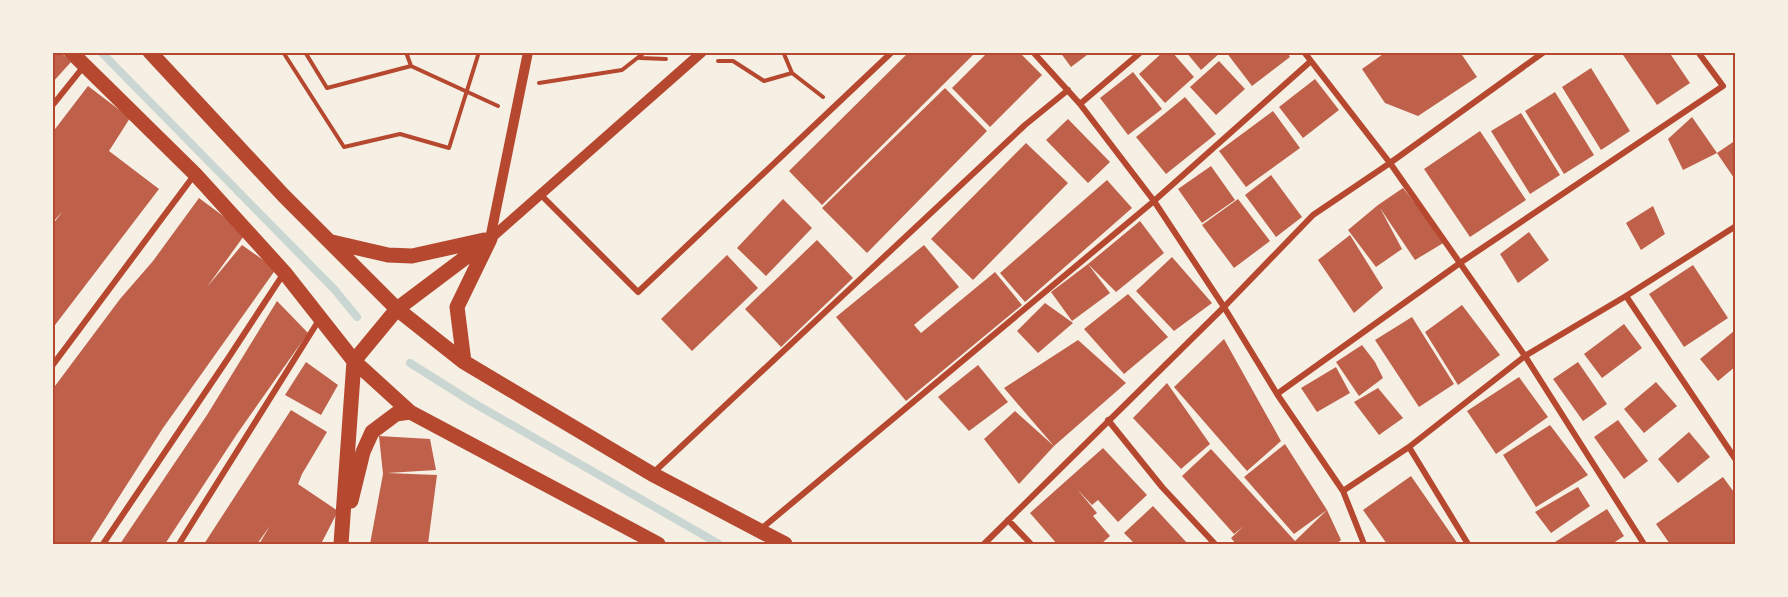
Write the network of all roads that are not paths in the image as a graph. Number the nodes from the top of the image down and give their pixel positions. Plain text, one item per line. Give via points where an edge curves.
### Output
1 (70, 52) edge
2 (150, 52) edge
3 (528, 52) edge
4 (702, 52) edge
5 (892, 52) edge
6 (1033, 52) edge
7 (1141, 52) edge
8 (1304, 52) edge
9 (1544, 52) edge
10 (1698, 52) edge
11 (1311, 61) junction
12 (84, 66) junction
13 (1068, 90) junction
14 (1080, 104) junction
15 (52, 106) edge
16 (1389, 163) junction
17 (195, 174) junction
18 (541, 195) junction
19 (1154, 201) junction
20 (1736, 226) edge
21 (490, 238) junction
22 (332, 242) junction
23 (1460, 263) junction
24 (284, 272) junction
25 (1626, 296) junction
26 (1224, 307) junction
27 (397, 309) junction
28 (321, 317) junction
29 (1525, 356) junction
30 (354, 361) junction
31 (464, 362) junction
32 (52, 366) edge
33 (1277, 394) junction
34 (410, 412) junction
35 (1108, 420) junction
36 (1409, 447) junction
37 (1736, 460) edge
38 (652, 474) junction
39 (1343, 492) junction
40 (1008, 520) junction
41 (759, 530) junction
42 (103, 544) edge
43 (179, 544) edge
44 (341, 544) edge
45 (658, 544) edge
46 (785, 544) edge
47 (984, 544) edge
48 (1031, 544) edge
49 (1215, 544) edge
50 (1364, 544) edge
51 (1468, 544) edge
52 (1644, 544) edge

1 - 12 main road
2 - 22 main road
3 - 21 street
4 - 18 street
5 - 18 street via 638,292
6 - 13 street
7 - 14 street
8 - 11 street
9 - 16 street
10 - 23 street via 1723,86
11 - 16 street
11 - 19 street
12 - 15 street
12 - 17 main road
13 - 14 street
13 - 38 street via 1025,124
14 - 19 street
16 - 23 street
16 - 26 street via 1313,215
17 - 24 main road
17 - 32 street
18 - 21 street
19 - 26 street
19 - 41 street
20 - 25 street
21 - 22 main road via 412,256 388,255
21 - 27 main road
21 - 31 main road via 458,307
22 - 27 main road
23 - 29 street
23 - 33 street
24 - 28 main road
24 - 42 street
25 - 29 street
25 - 37 street
26 - 33 street
26 - 35 street
27 - 30 main road
27 - 31 main road
28 - 30 main road
28 - 43 street
29 - 36 street
29 - 52 street
30 - 34 main road
30 - 44 main road
31 - 38 main road
33 - 39 street
34 - 44 main road via 396,414 372,432 363,452
34 - 45 main road
35 - 40 street
35 - 49 street
36 - 39 street
36 - 51 street
38 - 41 main road
39 - 50 street
40 - 47 street
40 - 48 street
41 - 46 main road

